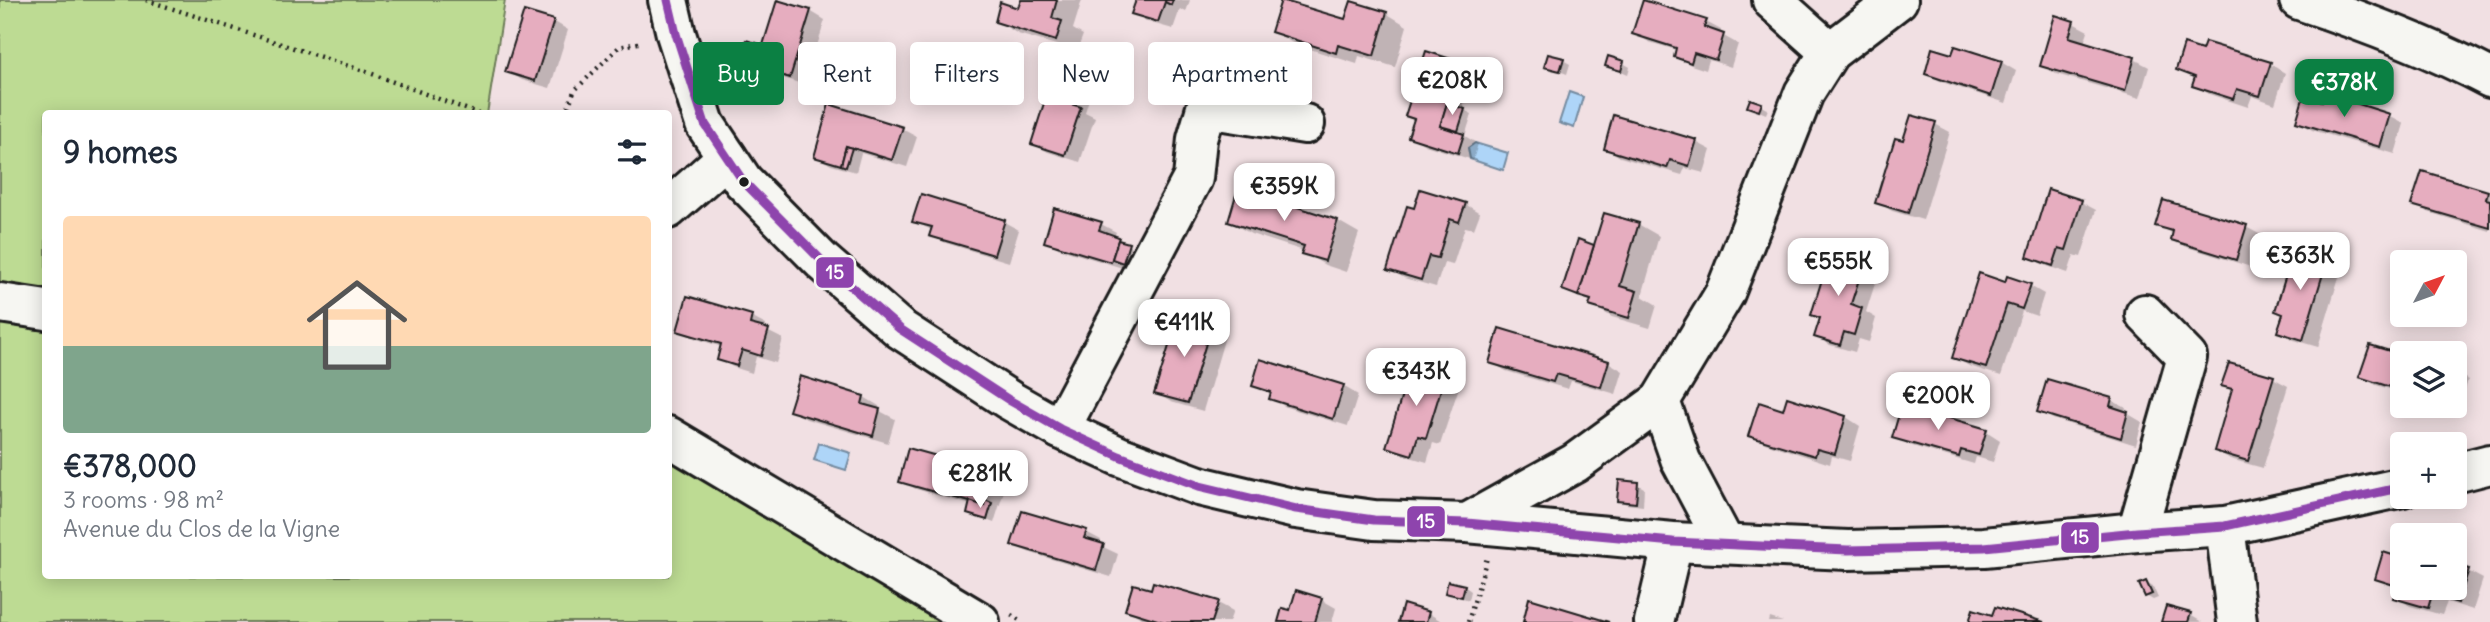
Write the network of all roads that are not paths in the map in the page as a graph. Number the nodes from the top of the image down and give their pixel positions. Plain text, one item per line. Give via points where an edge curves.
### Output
1 (1772, 0) edge
2 (1898, 0) edge
3 (2299, 0) edge
4 (672, 17) edge
5 (1830, 52) junction
6 (2490, 78) edge
7 (1305, 124) dead end
8 (727, 157) junction
9 (672, 205) edge
10 (0, 303) edge
11 (42, 309) edge
12 (2144, 314) dead end
13 (1660, 401) junction
14 (1060, 429) junction
15 (672, 438) edge
16 (2490, 464) edge
17 (2467, 470) edge
18 (2390, 490) edge
19 (1481, 525) junction
20 (2225, 526) junction
21 (2137, 532) junction
22 (1674, 542) junction
23 (1725, 544) junction
24 (980, 622) edge
25 (1654, 622) edge
26 (2237, 622) edge

1 - 5 street
2 - 5 street
3 - 6 street via 2446,55
4 - 8 street via 705,124
5 - 13 street via 1799,104 1725,293
7 - 14 street via 1206,108 1193,178
8 - 9 street
8 - 14 street via 778,219 900,329
10 - 11 street
12 - 21 street via 2187,357
13 - 19 street
13 - 23 street via 1688,477
14 - 19 street via 1199,486 1262,502 1362,519
15 - 24 street
16 - 17 street
18 - 20 street
19 - 22 street
20 - 21 street
20 - 26 street
21 - 23 street via 1941,549 1811,550
22 - 23 street
22 - 25 street

